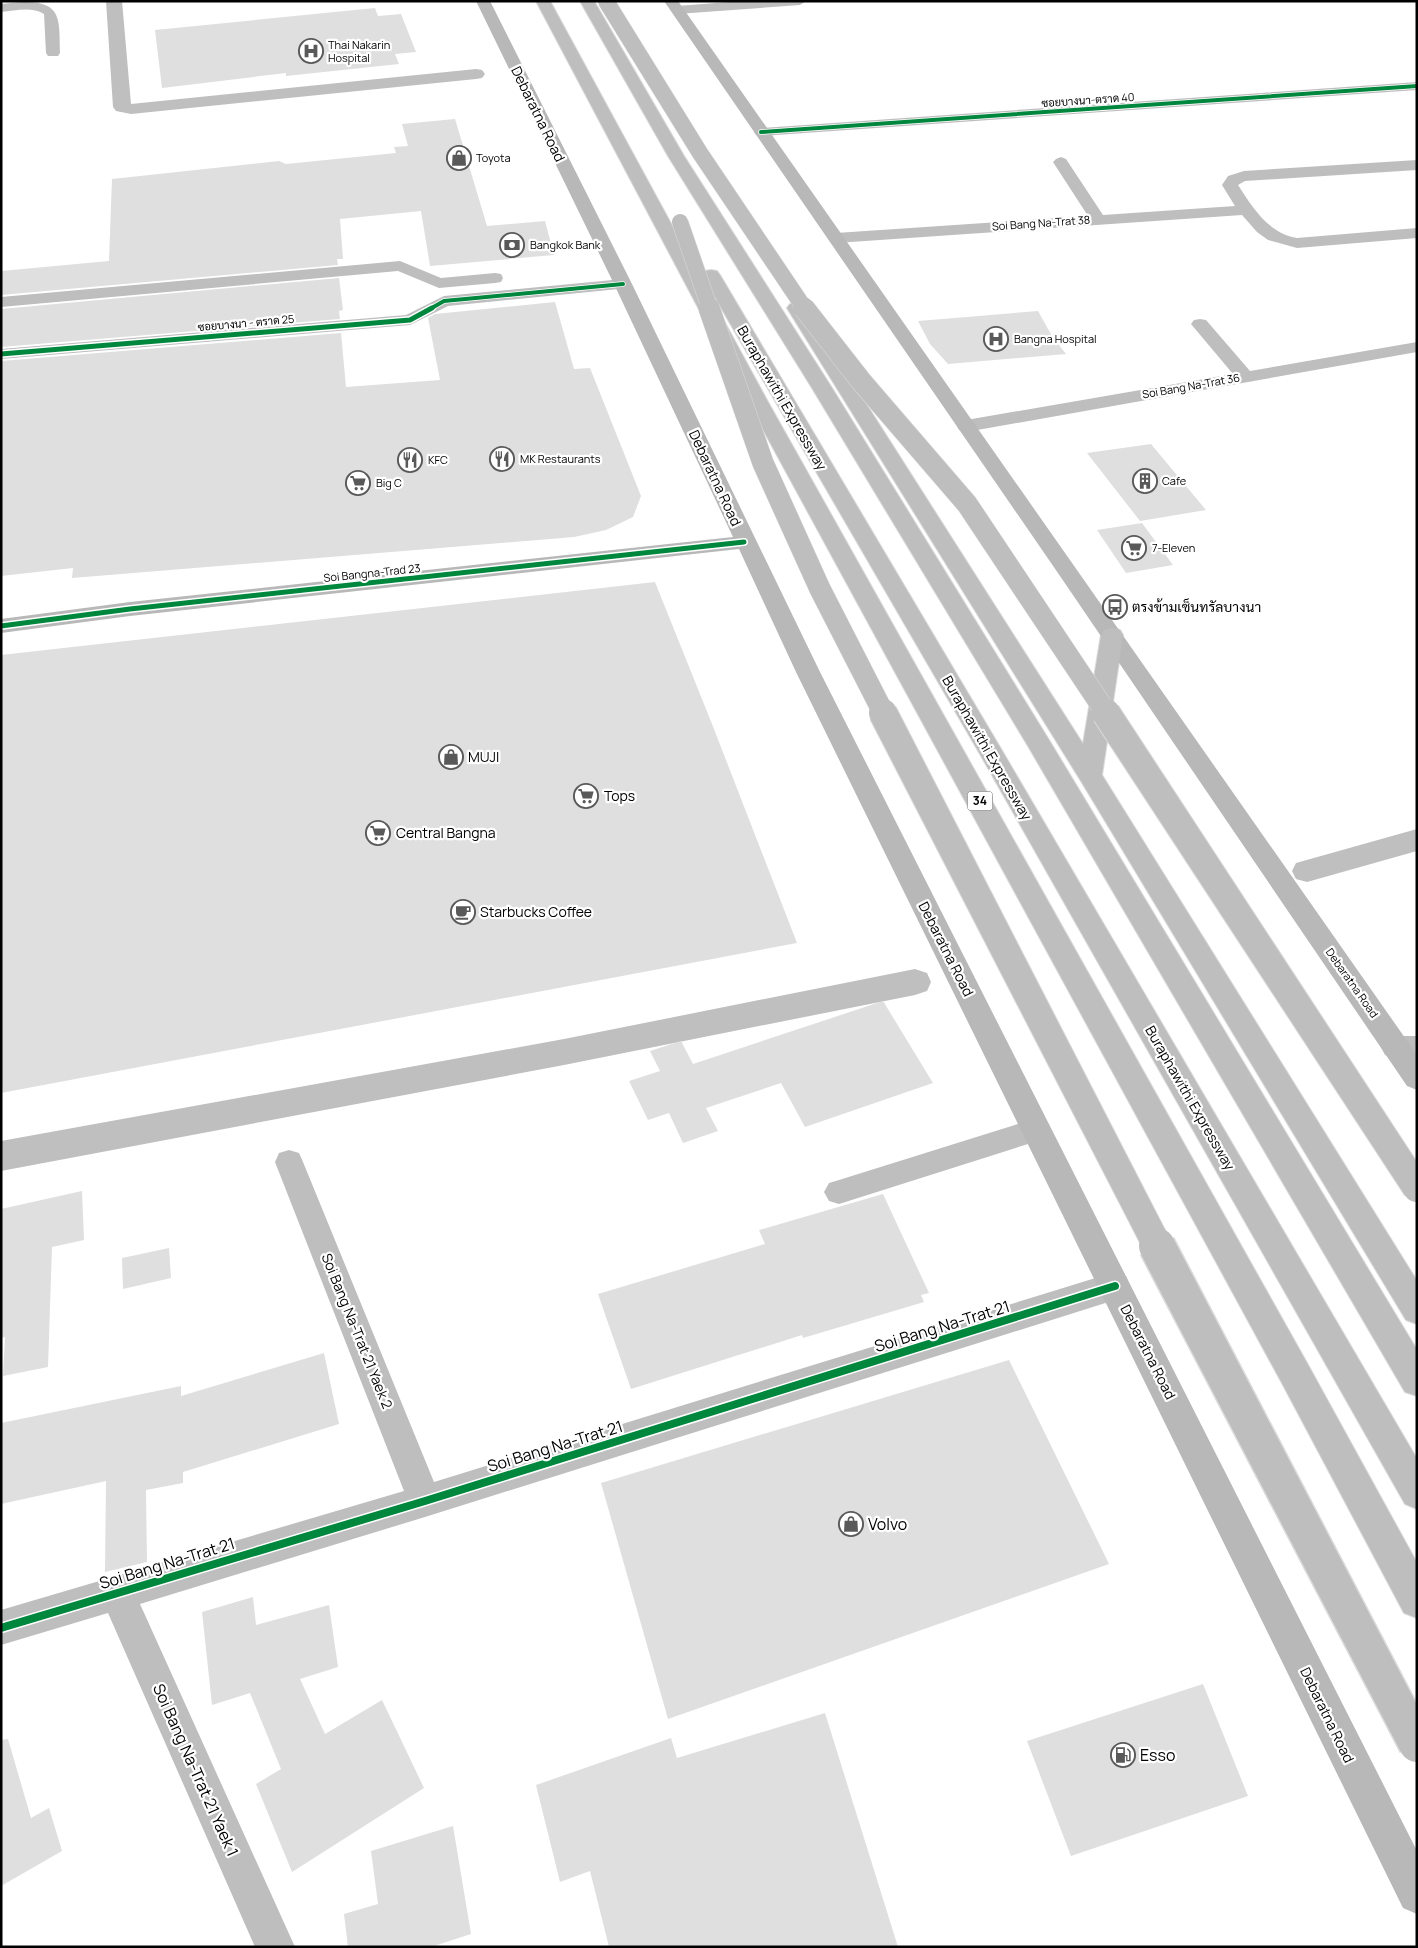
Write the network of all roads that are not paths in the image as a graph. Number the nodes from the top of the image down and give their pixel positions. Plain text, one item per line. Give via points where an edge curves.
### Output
1 (483, 1) edge
2 (543, 1) edge
3 (587, 1) edge
4 (605, 1) edge
5 (800, 1) edge
6 (674, 6) edge
7 (1, 8) edge
8 (52, 53) dead end
9 (1417, 86) edge
10 (761, 132) junction
11 (1061, 162) dead end
12 (1417, 165) edge
13 (1246, 210) junction
14 (1098, 219) junction
15 (1417, 233) edge
16 (836, 238) junction
17 (611, 274) junction
18 (512, 276) dead end
19 (484, 279) junction
20 (488, 297) junction
21 (1, 302) edge
22 (1200, 324) dead end
23 (1417, 347) edge
24 (1, 354) edge
25 (1245, 377) junction
26 (966, 426) junction
27 (744, 542) junction
28 (1, 626) edge
29 (1112, 635) junction
30 (1090, 775) junction
31 (1406, 1047) edge
32 (1417, 1078) edge
33 (1037, 1130) junction
34 (288, 1162) dead end
35 (1417, 1188) edge
36 (839, 1192) dead end
37 (1115, 1286) junction
38 (1417, 1310) edge
39 (1417, 1381) edge
40 (1417, 1492) edge
41 (424, 1501) junction
42 (117, 1593) junction
43 (1417, 1600) edge
44 (1, 1628) edge
45 (1417, 1744) edge
46 (1417, 1894) edge
47 (275, 1947) edge

1 - 17 main road, Debaratna Road
2 - 43 highway, 34 via 758,402 1296,1374
3 - 39 highway via 676,156 1040,746
4 - 30 highway
4 - 35 highway, bridge via 700,153 812,320 967,504 1193,842
5 - 6 street
6 - 10 main road, Debaratna Road
7 - 8 street via 46,8 50,12
9 - 10 street, ซอยบางนา-ตราด 40
10 - 16 main road, Debaratna Road
11 - 14 street
12 - 13 street via 1244,176 1234,179 1230,185
13 - 14 street, Soi Bang Na-Trat 38
13 - 15 street via 1265,232 1279,240 1298,243
14 - 16 street, Soi Bang Na-Trat 38
16 - 26 main road, Debaratna Road
17 - 20 street, ซอยบางนา - ตราด 25
17 - 27 main road, Debaratna Road
18 - 19 street
19 - 20 street
19 - 21 street via 439,283 400,266
20 - 24 street, ซอยบางนา - ตราด 25 via 442,302 410,320
22 - 25 street
23 - 25 street, Soi Bang Na-Trat 36
25 - 26 street, Soi Bang Na-Trat 36
26 - 29 main road, Debaratna Road
27 - 28 main road, Soi Bangna-Trad 23
27 - 33 main road, Debaratna Road
29 - 30 highway
29 - 31 main road, Debaratna Road
30 - 38 highway
31 - 32 main road, Debaratna Road
33 - 36 street
33 - 37 main road, Debaratna Road
34 - 41 street, Soi Bang Na-Trat 21 Yaek 2
37 - 41 street, Soi Bang Na-Trat 21
37 - 46 main road, Debaratna Road
40 - 45 highway, Buraphawithi Expressway, bridge via 992,754 675,213 763,463 820,589 1080,1099
41 - 42 street, Soi Bang Na-Trat 21
42 - 44 street, Soi Bang Na-Trat 21
42 - 47 street, Soi Bang Na-Trat 21 Yaek 1

